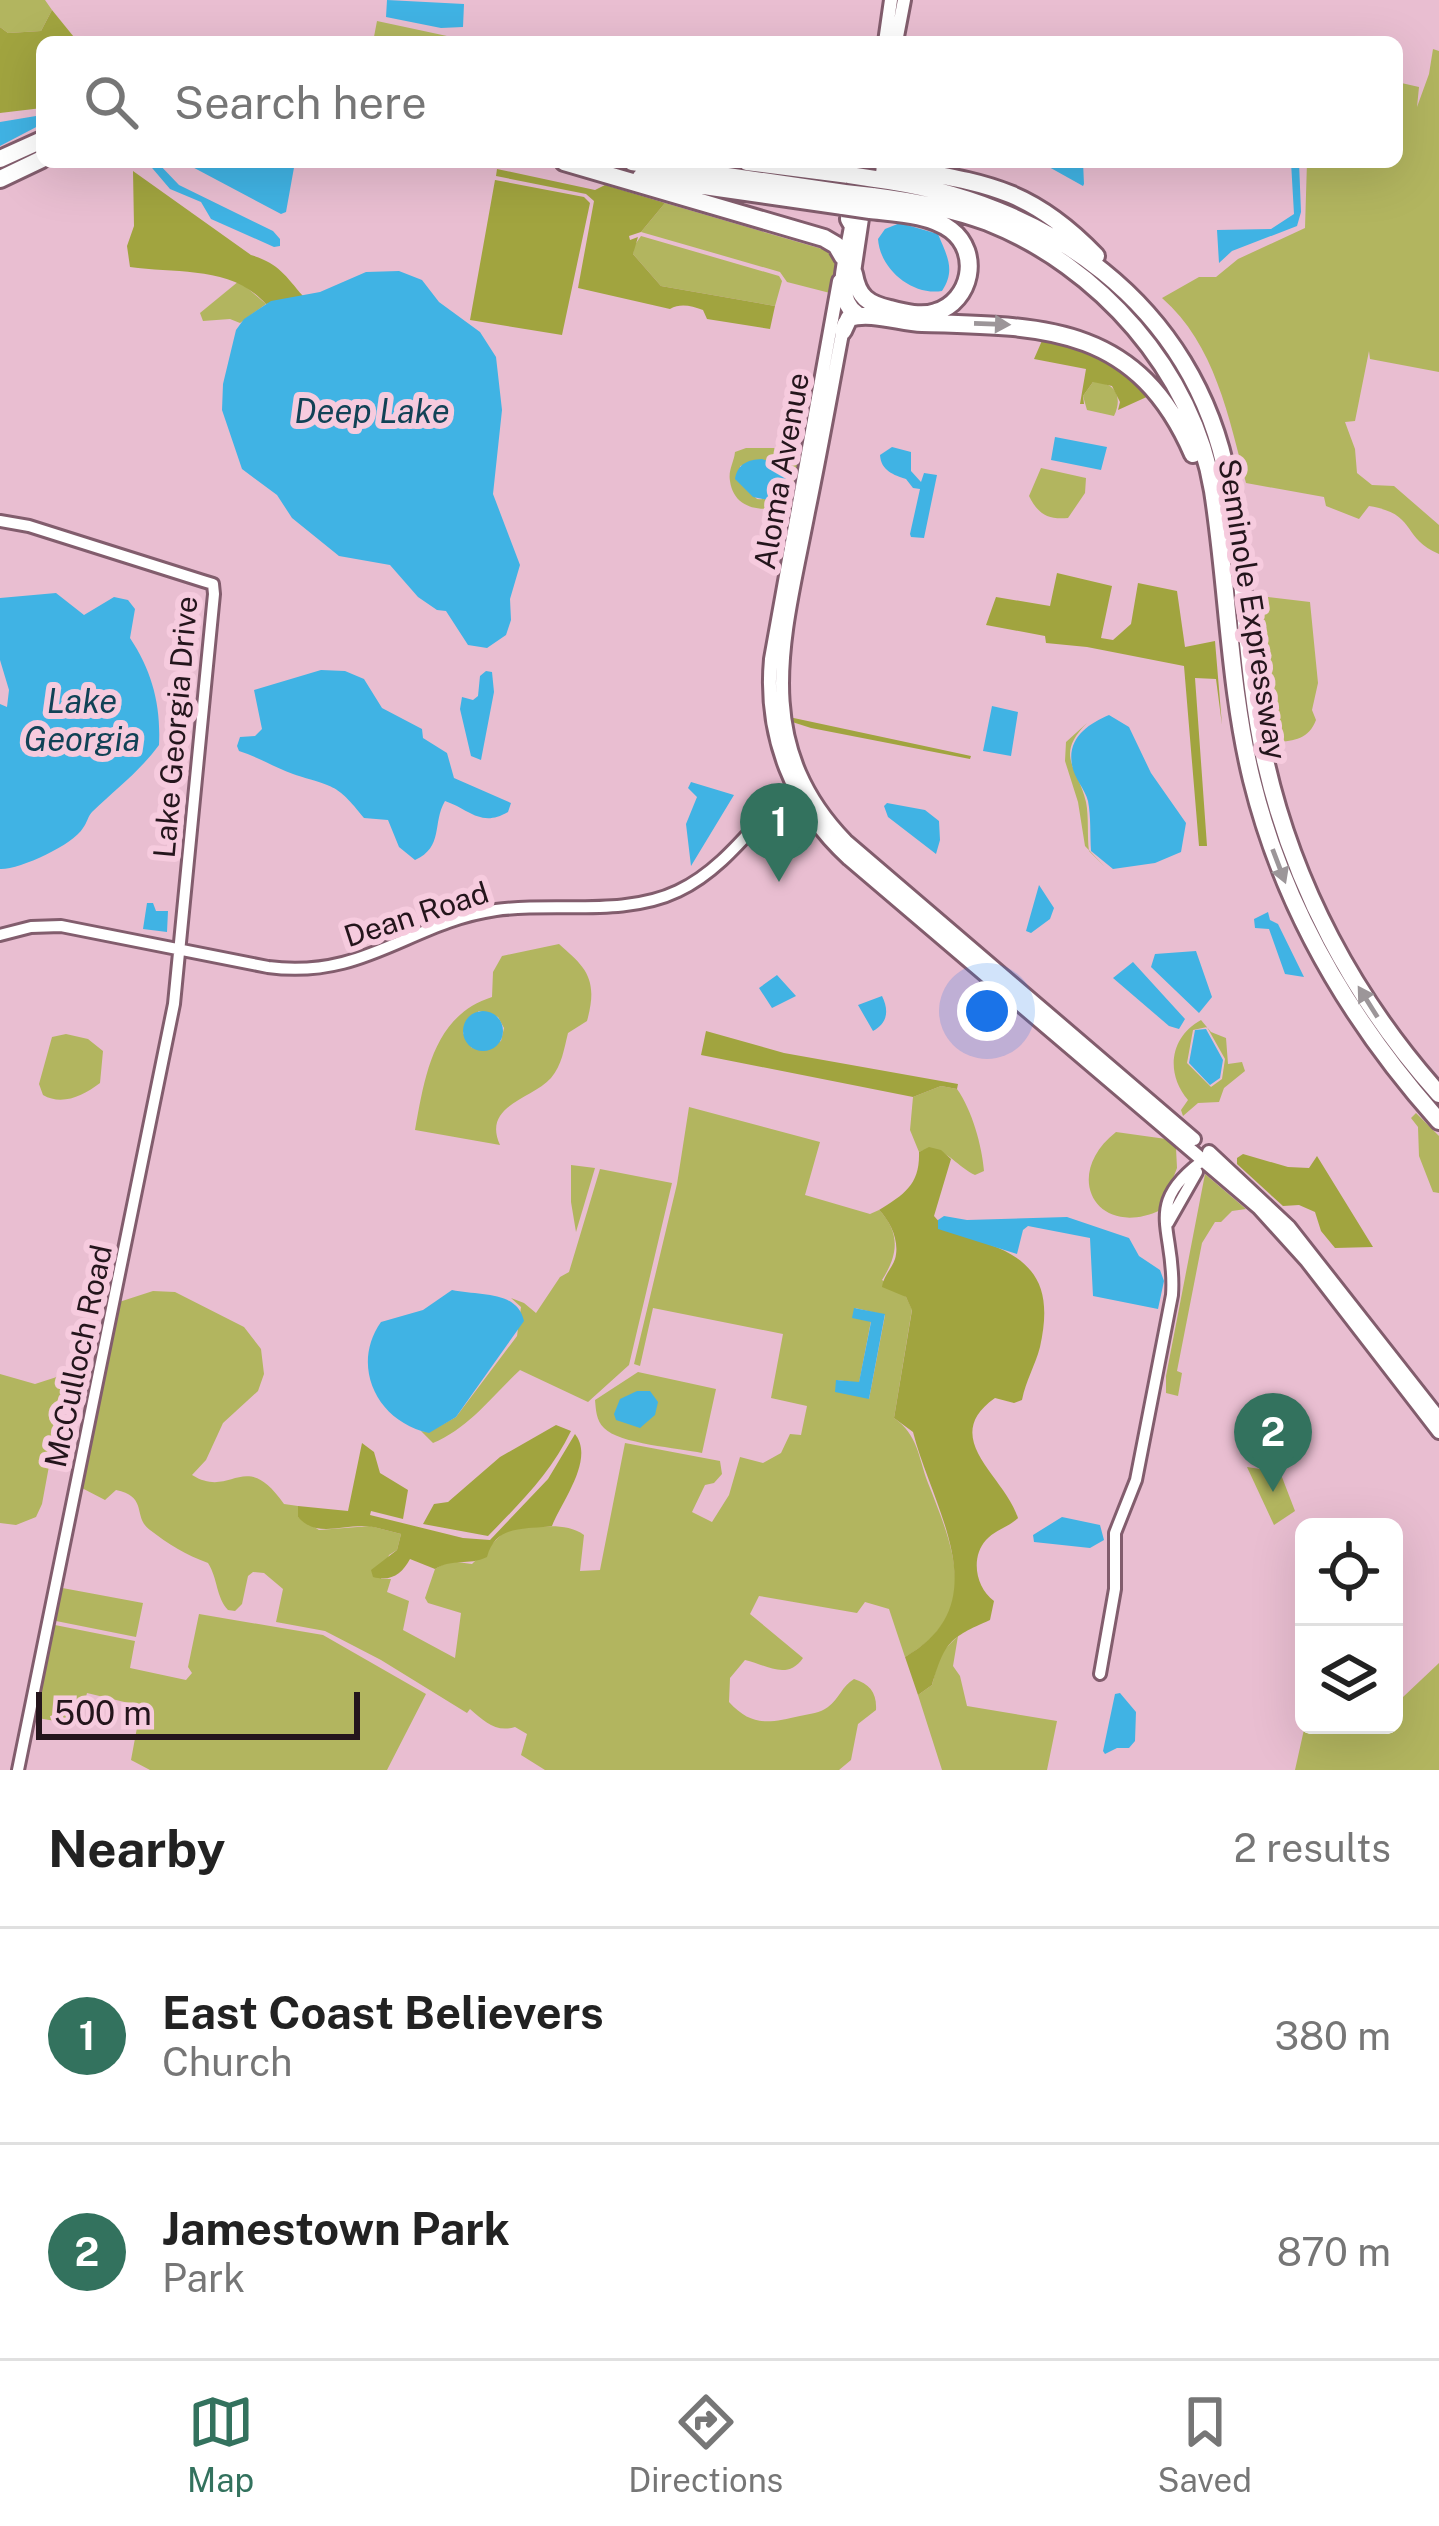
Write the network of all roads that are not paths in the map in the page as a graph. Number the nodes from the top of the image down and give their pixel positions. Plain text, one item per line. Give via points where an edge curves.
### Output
1 (891, 0) edge
2 (904, 0) edge
3 (886, 36) edge
4 (897, 36) edge
5 (36, 143) edge
6 (0, 159) edge
7 (36, 162) edge
8 (582, 168) edge
9 (626, 168) edge
10 (704, 168) edge
11 (783, 168) edge
12 (909, 168) edge
13 (917, 171) junction
14 (0, 178) edge
15 (861, 181) edge
16 (843, 257) junction
17 (854, 274) junction
18 (1132, 297) junction
19 (853, 311) junction
20 (843, 331) joint
21 (1164, 352) junction
22 (822, 381) junction
23 (820, 451) junction
24 (800, 506) junction
25 (0, 521) edge
26 (806, 522) junction
27 (1225, 595) junction
28 (777, 645) junction
29 (798, 788) junction
30 (891, 895) junction
31 (914, 899) junction
32 (0, 935) edge
33 (181, 950) junction
34 (1439, 1094) edge
35 (1439, 1121) edge
36 (1209, 1157) junction
37 (1439, 1418) edge
38 (1439, 1432) edge
39 (1100, 1673) dead end
40 (18, 1770) edge

1 - 3 main road
2 - 4 main road
5 - 6 highway
7 - 14 highway
8 - 16 highway via 824,238
9 - 15 highway
10 - 15 highway, Seminole Expressway
11 - 15 highway, Seminole Expressway
12 - 13 highway
13 - 15 highway
13 - 18 highway via 992,185 1038,205
15 - 16 main road, Aloma Avenue
15 - 17 main road
15 - 17 highway via 951,229 968,253 967,283 950,305 920,314 866,301
15 - 18 highway, Seminole Expressway via 946,191 1018,216
15 - 19 highway via 843,290
15 - 21 highway, Seminole Expressway via 1045,250
16 - 22 main road, Aloma Avenue
17 - 19 main road
18 - 21 highway, Seminole Expressway
19 - 20 highway
19 -> 27 highway via 1051,330 1111,355 1154,390 1200,471
20 - 23 main road, Aloma Avenue
21 - 27 highway, Seminole Expressway via 1209,473
34 -> 21 highway, Seminole Expressway via 1354,979 1287,838 1258,726 1228,478 1206,412
22 - 23 main road
22 - 24 main road, Aloma Avenue
23 - 26 main road, Aloma Avenue
24 - 26 main road
24 - 28 main road, Aloma Avenue
25 - 33 street, Lake Georgia Drive via 213,584
26 - 28 main road, Aloma Avenue
27 -> 35 highway, Seminole Expressway via 1252,781 1289,891 1350,1009
28 - 29 main road, Aloma Avenue
28 - 29 main road, Aloma Avenue via 770,707
29 - 30 main road via 834,844
29 - 31 main road
29 - 33 street, Dean Road via 706,873 663,897 474,914 320,968
30 - 31 main road
30 - 36 main road
31 - 36 main road
32 - 33 street, Dean Road via 61,926
33 - 40 street, McCulloch Road
36 - 37 main road via 1289,1227
36 - 38 main road via 1296,1248
36 - 39 street via 1166,1232 1172,1295 1136,1480 1115,1533

